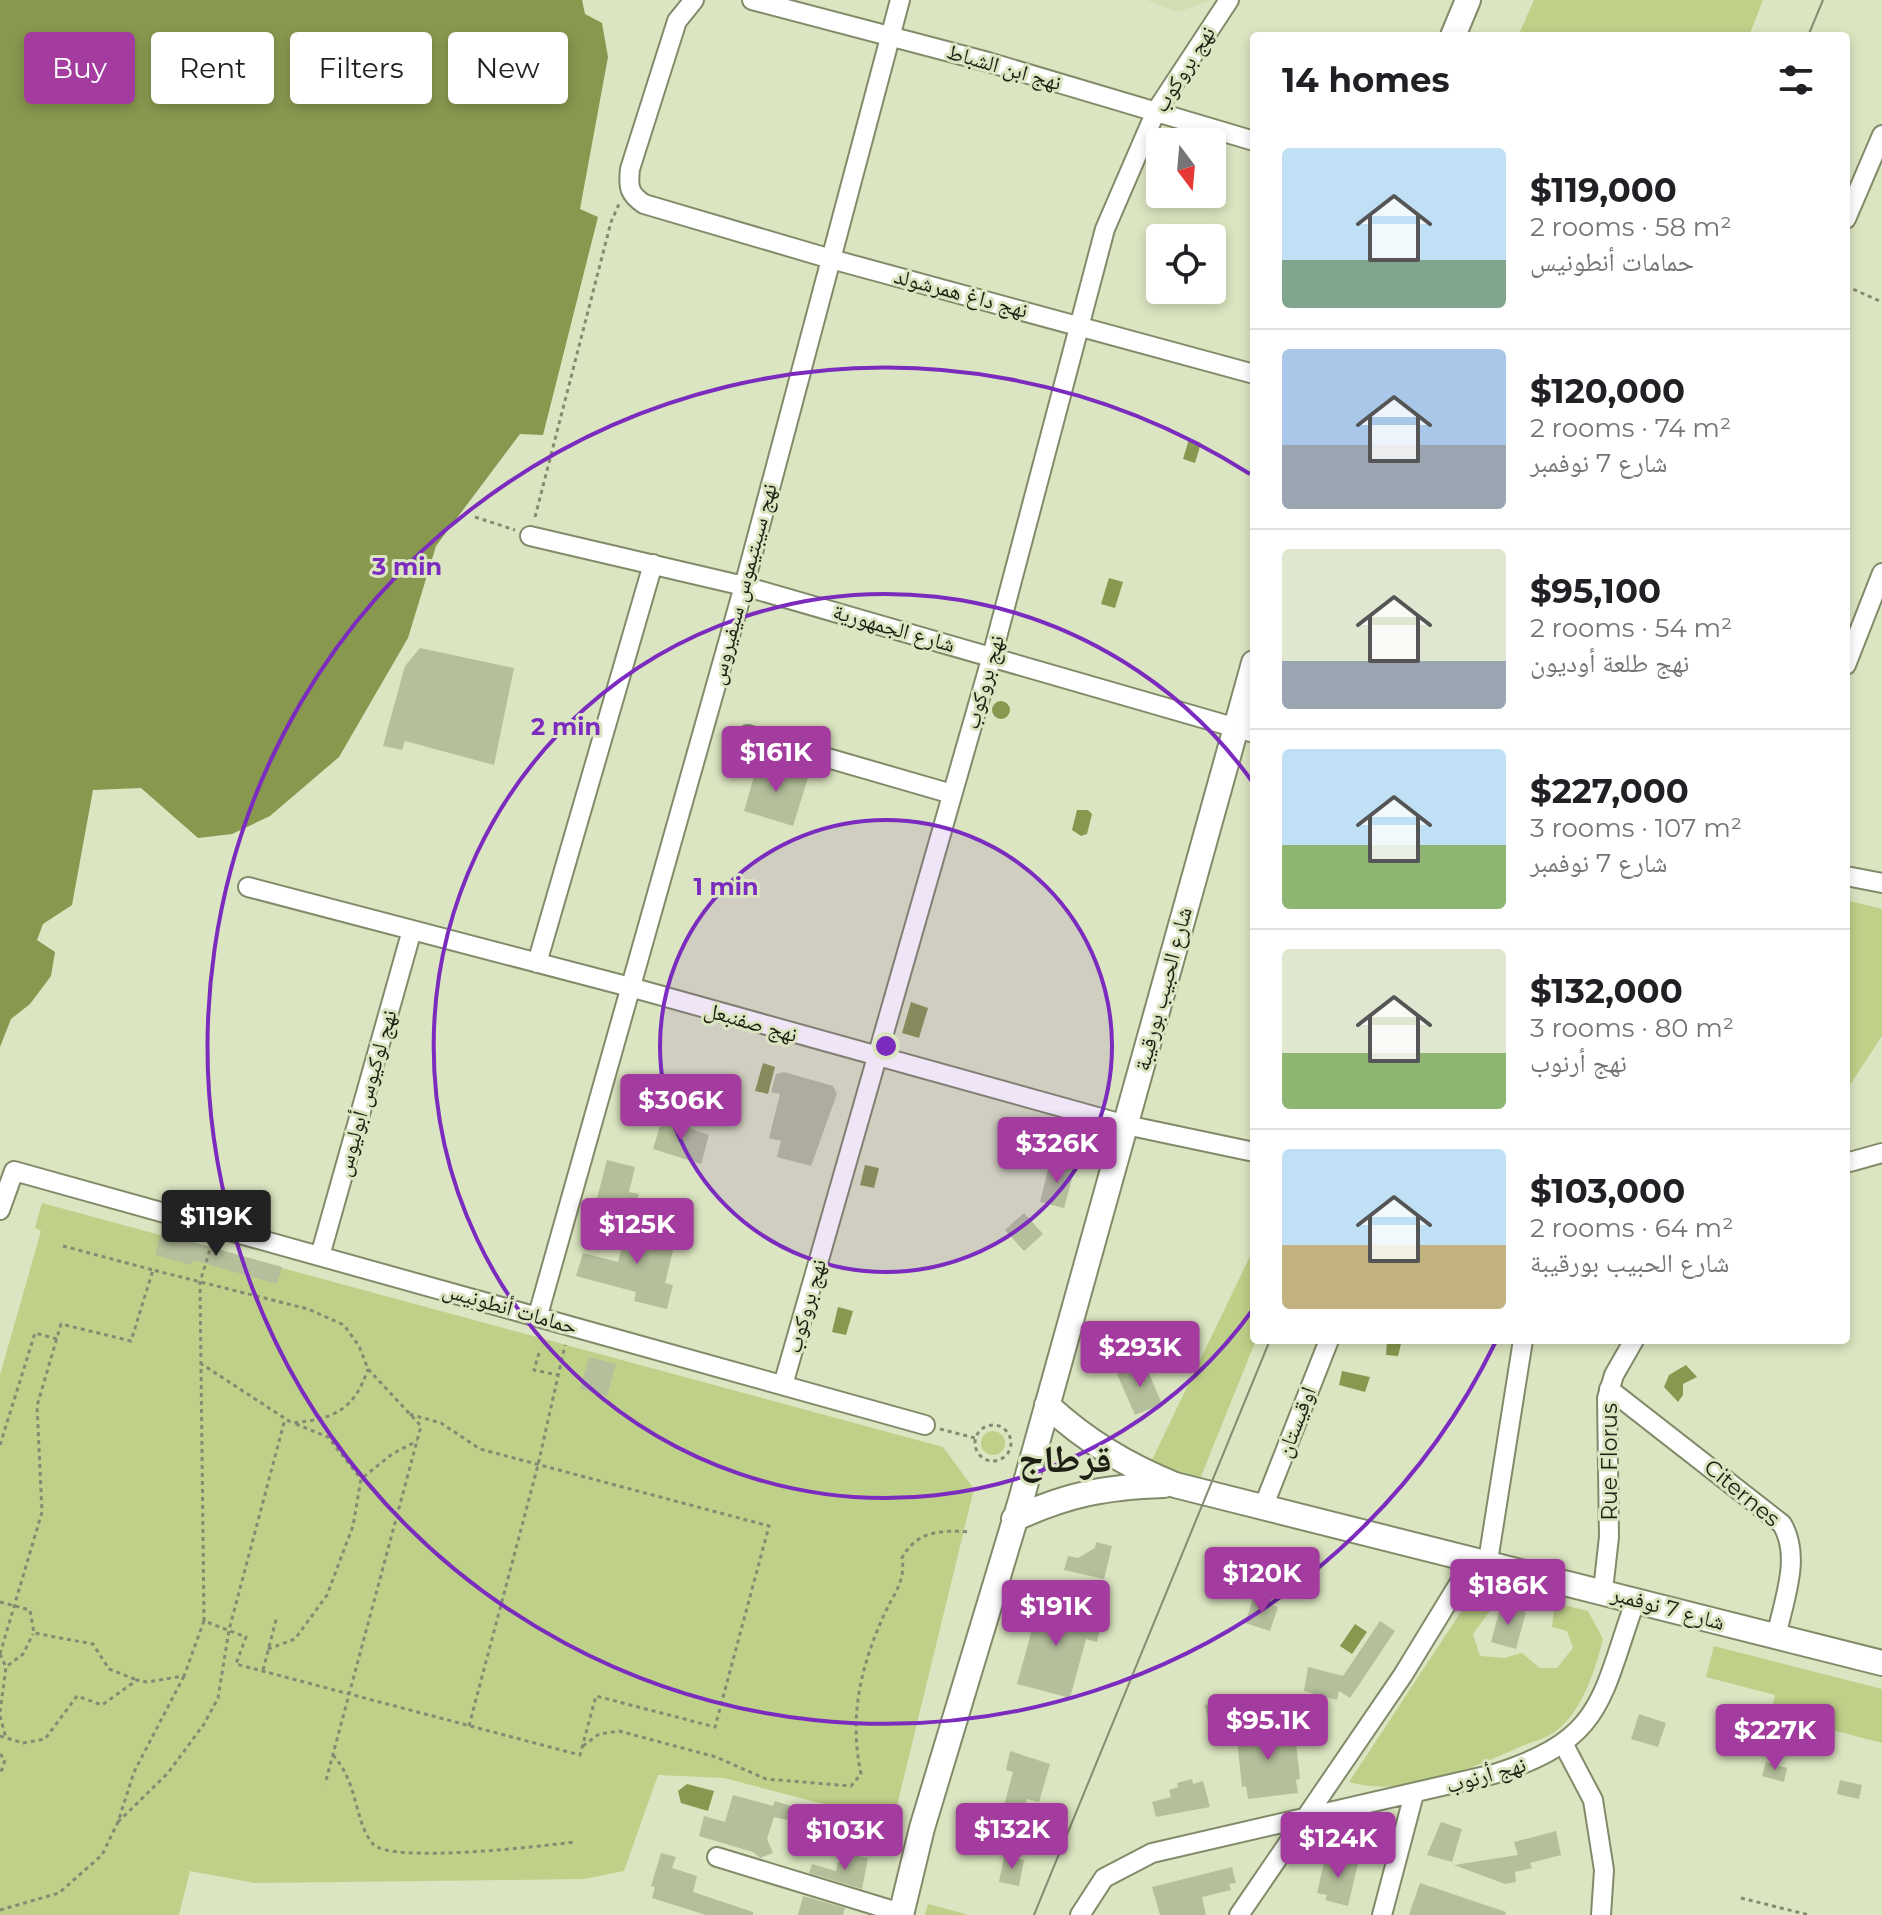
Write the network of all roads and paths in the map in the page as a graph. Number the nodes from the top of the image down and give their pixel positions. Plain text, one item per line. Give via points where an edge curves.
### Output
1 (694, 0) edge
2 (752, 0) edge
3 (900, 0) edge
4 (1229, 0) edge
5 (1468, 0) edge
6 (1455, 32) edge
7 (891, 36) junction
8 (1156, 111) junction
9 (1882, 135) edge
10 (1250, 140) edge
11 (628, 186) junction
12 (1850, 210) edge
13 (831, 259) junction
14 (1850, 288) edge
15 (1882, 302) edge
16 (1080, 324) junction
17 (1250, 373) edge
18 (475, 517) dead end
19 (493, 522) dead end
20 (530, 536) joint
21 (653, 564) junction
22 (1882, 573) edge
23 (744, 586) junction
24 (1850, 655) edge
25 (992, 656) junction
26 (1250, 693) edge
27 (1245, 730) edge
28 (748, 735) dead end
29 (952, 794) junction
30 (1850, 877) edge
31 (1882, 883) edge
32 (248, 887) dead end
33 (412, 930) junction
34 (537, 963) junction
35 (630, 987) junction
36 (876, 1057) junction
37 (1126, 1125) junction
38 (1250, 1151) edge
39 (1882, 1153) edge
40 (1850, 1162) edge
41 (0, 1210) edge
42 (63, 1246) dead end
43 (211, 1247) dead end
44 (320, 1256) junction
45 (153, 1270) junction
46 (200, 1282) junction
47 (538, 1315) junction
48 (57, 1339) junction
49 (1327, 1344) edge
50 (1522, 1344) edge
51 (1632, 1344) edge
52 (565, 1345) dead end
53 (539, 1353) dead end
54 (200, 1363) junction
55 (368, 1369) junction
56 (558, 1375) junction
57 (783, 1385) junction
58 (1609, 1389) junction
59 (1047, 1405) junction
60 (409, 1414) junction
61 (285, 1419) junction
62 (292, 1423) junction
63 (925, 1425) joint
64 (975, 1438) junction
65 (417, 1441) junction
66 (0, 1445) edge
67 (538, 1465) junction
68 (361, 1479) junction
69 (1175, 1485) junction
70 (1264, 1505) junction
71 (1014, 1519) junction
72 (970, 1532) dead end
73 (1481, 1560) junction
74 (1603, 1590) junction
75 (1636, 1599) junction
76 (0, 1602) edge
77 (13, 1606) junction
78 (277, 1616) dead end
79 (204, 1621) junction
80 (229, 1630) junction
81 (34, 1633) junction
82 (1776, 1638) junction
83 (268, 1649) junction
84 (0, 1654) edge
85 (1882, 1663) edge
86 (6, 1667) junction
87 (263, 1671) junction
88 (184, 1676) junction
89 (137, 1680) junction
90 (349, 1694) junction
91 (0, 1714) edge
92 (469, 1726) junction
93 (0, 1736) edge
94 (6, 1738) junction
95 (1564, 1745) junction
96 (583, 1746) junction
97 (0, 1754) edge
98 (333, 1755) junction
99 (0, 1775) edge
100 (325, 1784) dead end
101 (1414, 1794) junction
102 (1307, 1820) junction
103 (118, 1822) junction
104 (574, 1842) dead end
105 (717, 1857) dead end
106 (1741, 1898) dead end
107 (0, 1910) edge
108 (901, 1914) edge
109 (1080, 1915) edge
110 (1239, 1915) edge
111 (1382, 1915) edge
112 (1601, 1915) edge
113 (1809, 1915) edge

1 - 11 street via 677,21
2 - 7 street, نهج ابن الشباط
3 - 7 street, نهج سيبتيموس سيفيروس
4 - 8 street, نهج بروكوب
5 - 6 main road
7 - 8 street, نهج ابن الشباط
7 - 13 street, نهج سيبتيموس سيفيروس
8 - 10 street, نهج ابن الشباط
8 - 16 street, نهج بروكوب via 1105,229
9 - 12 street
11 - 13 street, نهج داغ همرشولد via 644,204
11 - 20 path via 611,222
13 - 16 street, نهج داغ همرشولد
13 - 23 street, نهج سيبتيموس سيفيروس
14 - 15 path
16 - 17 street, نهج داغ همرشولد
16 - 25 street, نهج بروكوب
18 - 19 path
20 - 21 street, شارع الجمهورية
21 - 23 street, شارع الجمهورية
21 - 34 street
22 - 24 street
23 - 25 street, شارع الجمهورية
23 - 35 street, نهج سيبتيموس سيفيروس
25 - 27 street, شارع الجمهورية
25 - 29 street, نهج بروكوب
26 - 27 main road, شارع الحبيب بورقيبة
27 - 37 main road, شارع الحبيب بورقيبة
28 - 29 street
29 - 36 street, نهج بروكوب
30 - 31 street
32 - 33 street, نهج صفنبعل
33 - 34 street, نهج صفنبعل
33 - 44 street, نهج لوكيوس أبوليوس
34 - 35 street, نهج صفنبعل
35 - 36 street, نهج صفنبعل
35 - 47 street, نهج سيبتيموس سيفيروس
36 - 37 street, نهج صفنبعل
36 - 57 street, نهج بروكوب
37 - 38 street, نهج صفنبعل
37 - 59 main road, شارع الحبيب بورقيبة
39 - 40 street
41 - 44 street, حمامات أنطونيس via 14,1171
42 - 45 path
43 - 46 path
44 - 47 street, حمامات أنطونيس
45 - 46 path
45 - 48 path via 131,1341 61,1324
46 - 54 path
46 - 55 path via 308,1309 344,1325
47 - 57 street, حمامات أنطونيس
48 - 66 path via 35,1333
48 - 77 path via 37,1406 42,1512
49 - 70 street, اوقيستان
50 - 73 street
51 - 58 street, Rue Florus
52 - 56 path
53 - 56 path via 534,1370
54 - 61 path
54 - 79 path
55 - 60 path
55 - 62 path via 352,1404 325,1417
56 - 67 path
57 - 63 street, حمامات أنطونيس
58 - 74 street, Rue Florus via 1609,1537
58 - 82 street, Citernes via 1782,1524 1792,1561
59 - 69 main road, شارع 7 نوفمبر via 1123,1462
59 - 71 main road, شارع الحبيب بورقيبة
60 - 65 path via 421,1426
60 - 67 path via 441,1423 480,1449
61 - 62 path
61 - 80 path
62 - 68 path via 328,1437
63 - 64 path
64 - 64 path via 975,1450 988,1461 1004,1458 1010,1448 1007,1432 998,1426 982,1429
65 - 68 path
65 - 90 path
67 - 92 path
67 - 96 path via 769,1526 715,1727 596,1696
68 - 83 path via 353,1526 327,1595 295,1639
69 - 70 main road, شارع 7 نوفمبر
69 - 71 main road, شارع 7 نوفمبر via 1109,1487 1068,1496
70 - 73 main road, شارع 7 نوفمبر
71 - 108 main road, شارع الحبيب بورقيبة
72 - 96 path via 942,1530 918,1538 902,1558 905,1575 861,1675 854,1743 861,1774 851,1786 766,1779 716,1757 619,1731 599,1734
73 - 74 main road, شارع 7 نوفمبر
73 - 102 street
74 - 75 main road, شارع 7 نوفمبر
75 - 82 main road, شارع 7 نوفمبر
75 - 95 street, نهج أرنوب via 1599,1700 1584,1727
76 - 77 path
77 - 81 path via 30,1610
77 - 84 path
78 - 83 path
79 - 80 path
79 - 88 path
80 - 87 path via 246,1637 236,1664
80 - 103 path via 218,1698 204,1724 168,1773
81 - 86 path via 23,1654
81 - 89 path via 93,1644 109,1669
82 - 85 main road, شارع 7 نوفمبر
83 - 87 path
84 - 86 path
86 - 91 path
87 - 90 path
88 - 89 path
88 - 103 path via 134,1772
89 - 94 path via 102,1705 77,1696 45,1739 23,1743
90 - 92 path
90 - 98 path
91 - 94 path
92 - 96 path via 580,1755
93 - 94 path
95 - 101 street, نهج أرنوب via 1536,1761
95 - 112 street via 1593,1800 1604,1870
97 - 99 path via 5,1760
98 - 100 path
98 - 104 path via 353,1785 373,1844 384,1852
101 - 102 street, نهج أرنوب
101 - 111 street
102 - 109 street, نهج أرنوب via 1152,1853 1104,1878
102 - 110 street
103 - 107 path via 102,1855 59,1893
105 - 108 street
106 - 113 path

